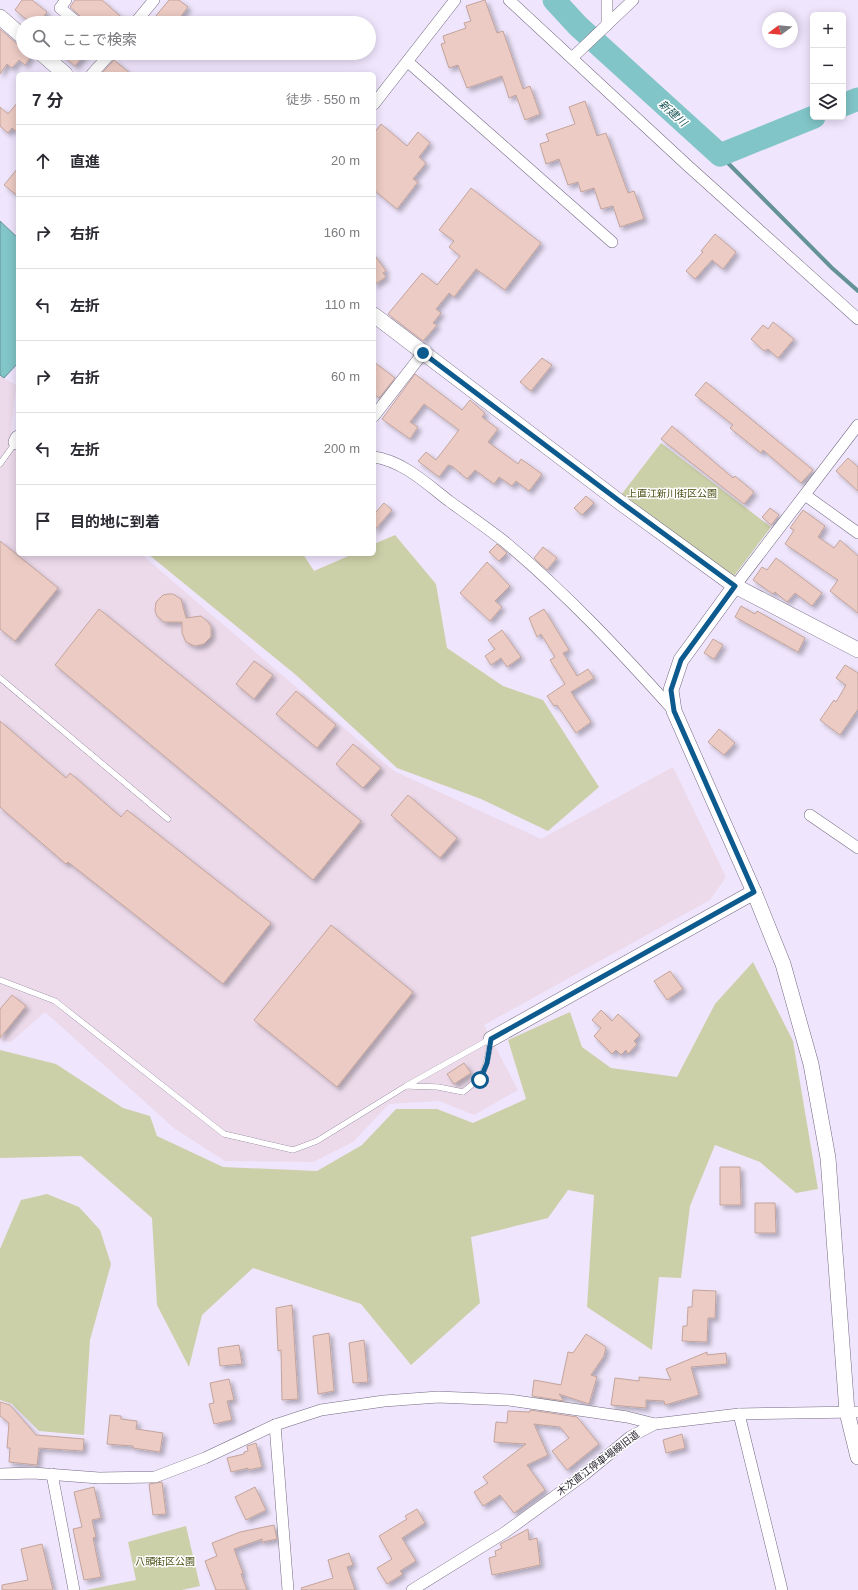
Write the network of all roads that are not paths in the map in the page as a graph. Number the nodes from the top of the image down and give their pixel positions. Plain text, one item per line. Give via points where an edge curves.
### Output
1 (66, 0) edge
2 (154, 0) edge
3 (456, 0) edge
4 (510, 0) edge
5 (607, 0) edge
6 (633, 0) edge
7 (70, 16) edge
8 (141, 16) edge
9 (0, 17) edge
10 (607, 25) junction
11 (16, 31) edge
12 (572, 58) junction
13 (49, 60) edge
14 (105, 60) edge
15 (408, 62) junction
16 (63, 72) edge
17 (94, 72) edge
18 (376, 102) edge
19 (612, 242) dead end
20 (376, 317) edge
21 (858, 319) edge
22 (423, 353) junction
23 (376, 413) edge
24 (858, 425) edge
25 (16, 441) edge
26 (376, 457) edge
27 (0, 464) edge
28 (805, 495) junction
29 (858, 533) edge
30 (735, 586) junction
31 (858, 650) edge
32 (0, 678) edge
33 (674, 711) junction
34 (810, 815) dead end
35 (168, 819) dead end
36 (858, 848) edge
37 (754, 892) junction
38 (0, 980) edge
39 (491, 1039) junction
40 (406, 1086) junction
41 (853, 1412) edge
42 (739, 1414) junction
43 (655, 1424) junction
44 (275, 1425) junction
45 (858, 1457) edge
46 (0, 1474) edge
47 (52, 1474) junction
48 (74, 1590) edge
49 (288, 1590) edge
50 (412, 1590) edge
51 (782, 1590) edge

1 - 7 street via 60,8
2 - 8 street
3 - 15 street
4 - 12 street
5 - 10 street
6 - 10 street
9 - 11 street
10 - 12 street
12 - 21 street
13 - 16 street
14 - 17 street
15 - 18 street
15 - 19 street
20 - 22 street
22 - 23 street
22 - 30 street
24 - 28 street
25 - 27 lane
26 - 33 street via 410,471 505,542 619,651
28 - 29 street
28 - 30 street
30 - 31 street
30 - 33 street via 681,660 671,690
32 - 35 lane
33 - 37 street
34 - 36 street
37 - 39 street
37 - 41 street via 783,964 812,1064 828,1158
38 - 40 lane via 55,1001 224,1134 293,1150 317,1141
39 - 40 lane
39 - 40 lane via 487,1063 480,1080 463,1092 438,1087
41 - 42 street, 木次直江停車場線旧道
41 - 45 street
42 - 43 street, 木次直江停車場線旧道
42 - 51 street
43 - 44 street via 627,1417 509,1400 438,1397 384,1401 322,1410
43 - 50 street, 木次直江停車場線旧道 via 630,1437 584,1475 504,1533
44 - 47 street via 204,1458 155,1477 99,1478
44 - 49 street
46 - 47 street
47 - 48 street

